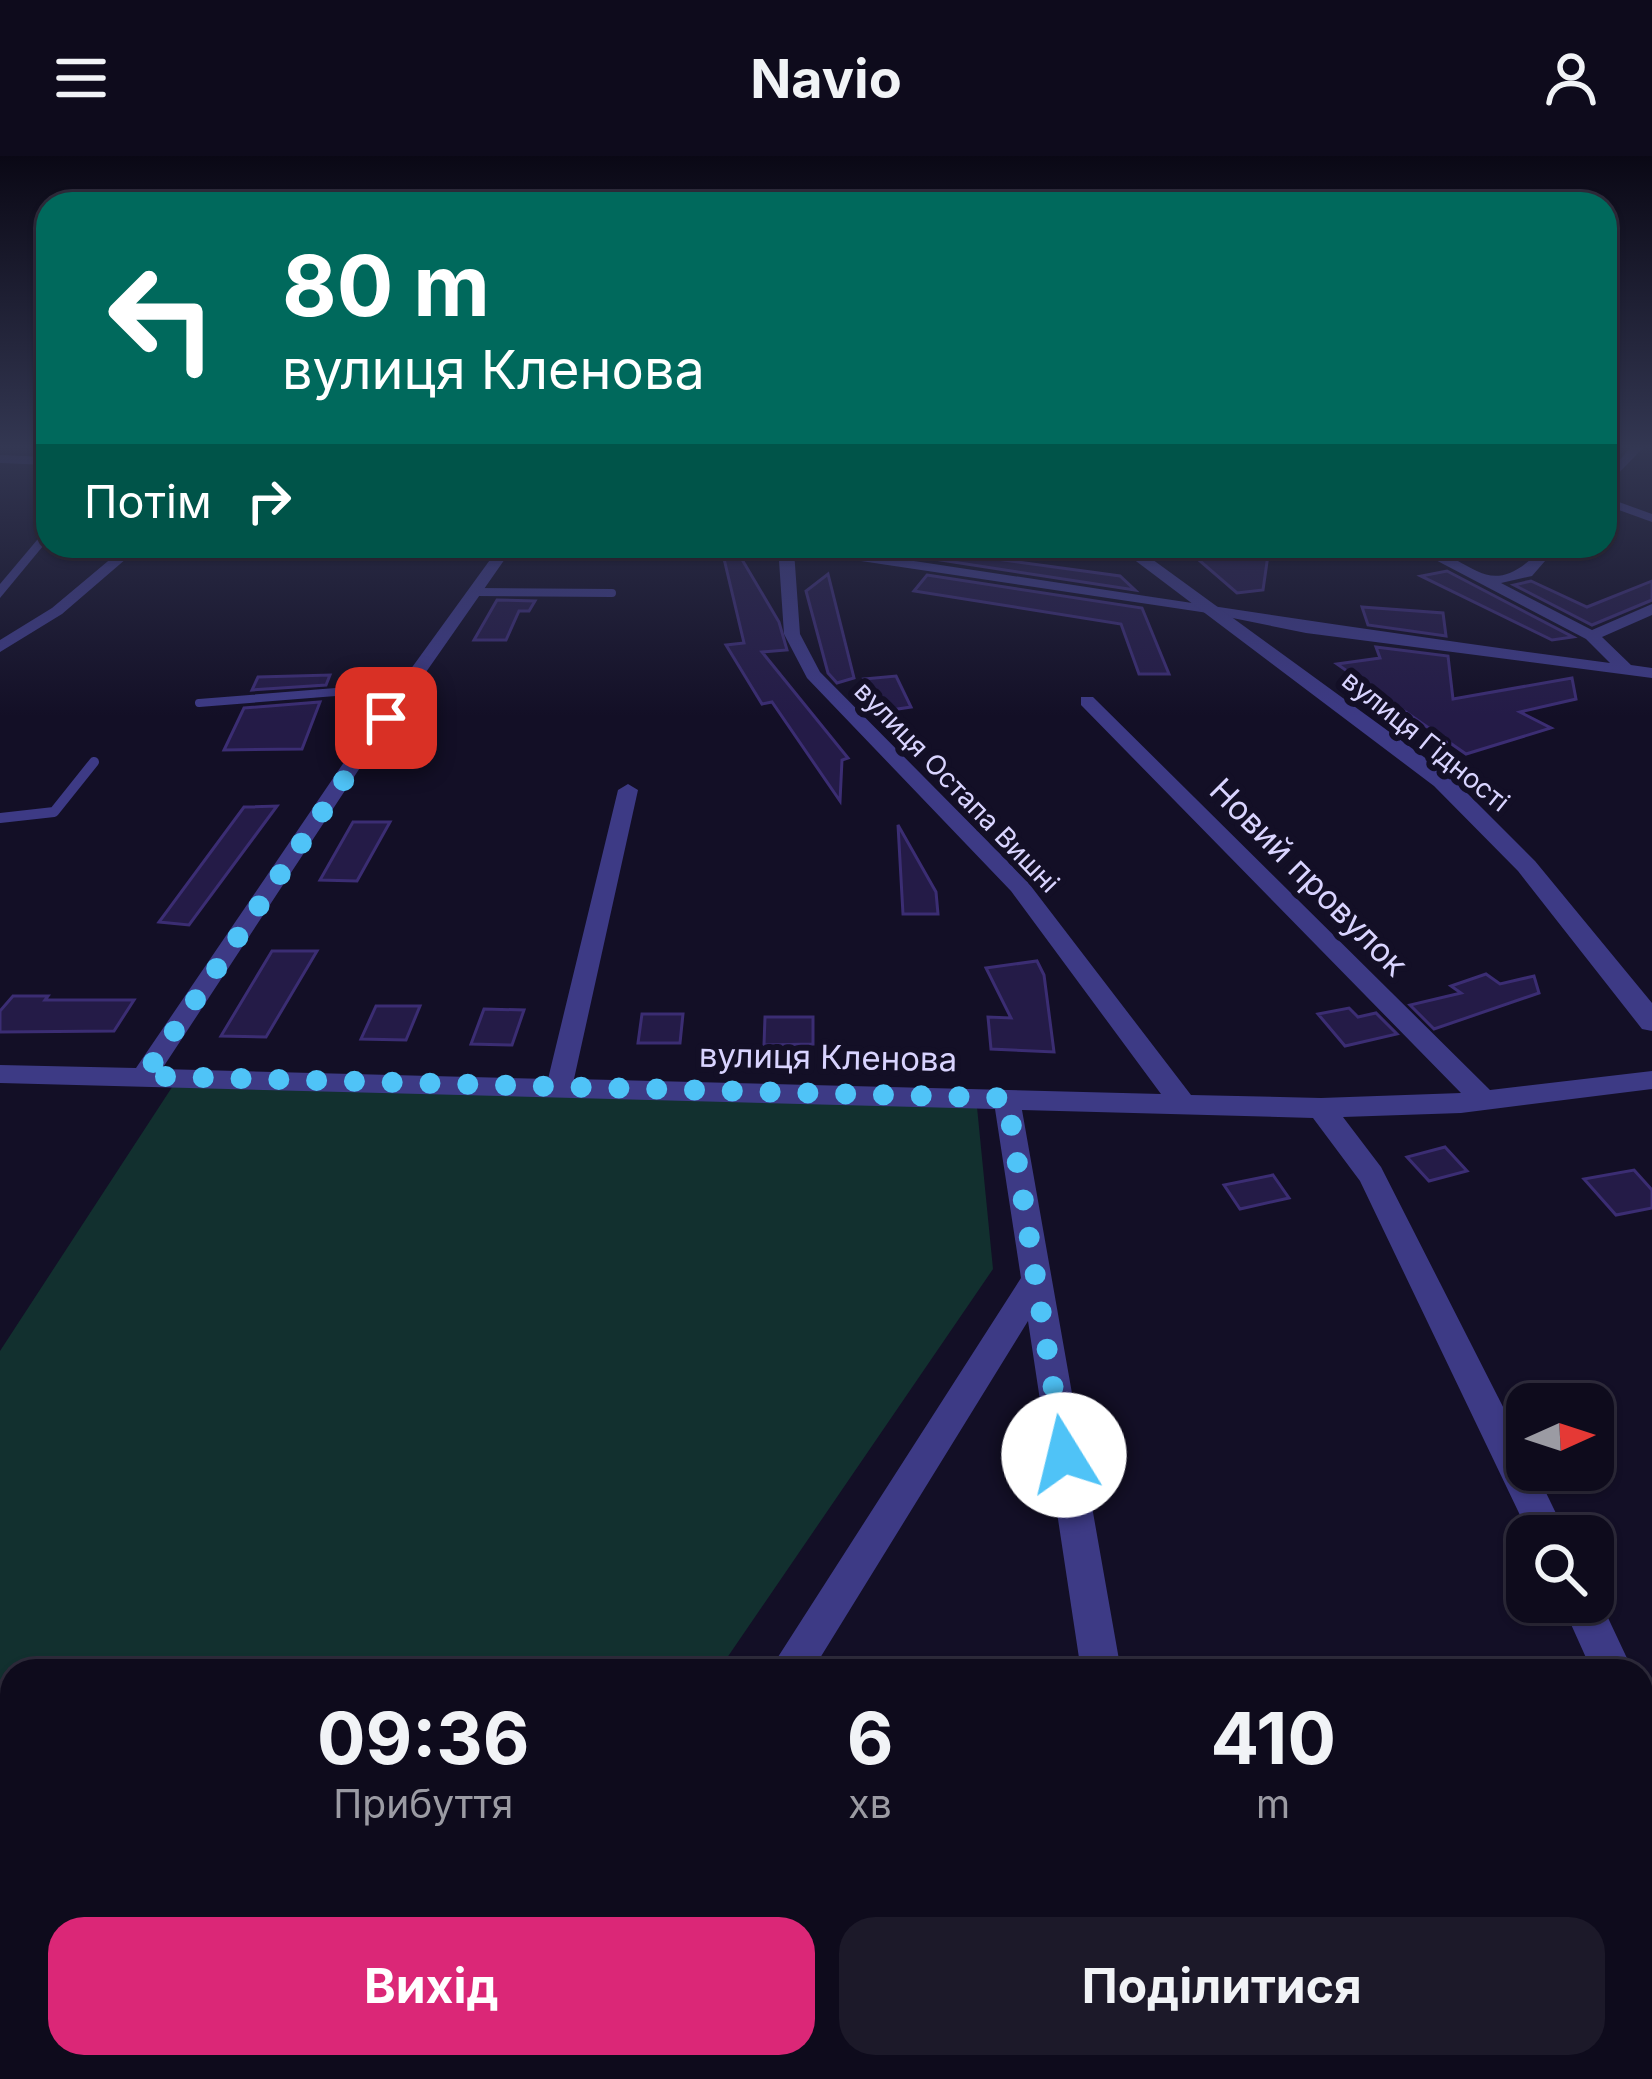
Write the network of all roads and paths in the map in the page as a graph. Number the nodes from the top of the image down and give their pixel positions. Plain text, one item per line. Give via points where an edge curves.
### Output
1 (36, 547) edge
2 (120, 558) edge
3 (499, 558) edge
4 (787, 558) edge
5 (868, 558) edge
6 (1140, 558) edge
7 (1440, 558) edge
8 (1540, 558) edge
9 (1488, 582) junction
10 (476, 592) junction
11 (613, 593) dead end
12 (0, 594) edge
13 (1208, 608) junction
14 (1652, 609) edge
15 (1592, 635) junction
16 (0, 647) edge
17 (1625, 668) junction
18 (1652, 673) edge
19 (411, 686) junction
20 (1087, 701) dead end
21 (199, 703) dead end
22 (94, 762) dead end
23 (628, 790) dead end
24 (0, 818) edge
25 (1652, 1022) edge
26 (0, 1074) edge
27 (144, 1076) junction
28 (1652, 1080) edge
29 (559, 1087) junction
30 (1007, 1098) junction
31 (1484, 1100) junction
32 (1182, 1103) junction
33 (1321, 1108) junction
34 (1035, 1282) junction
35 (1539, 1515) edge
36 (1590, 1623) edge
37 (797, 1659) edge
38 (1098, 1659) edge
39 (1607, 1659) edge

1 - 12 street
2 - 16 street
3 - 10 street
4 - 32 street, вулиця Остапа Вишні via 792,634 813,674 1019,886
5 - 13 street
6 - 13 street, вулиця Гідності
7 - 9 street
8 - 9 street via 1527,573
9 - 15 street
10 - 11 lane
10 - 19 street
13 - 17 street
13 - 25 street, вулиця Гідності via 1484,818
14 - 15 street
15 - 17 street
17 - 18 street
19 - 21 lane
19 - 27 street
20 - 31 street, Новий провулок
22 - 24 lane via 54,812
23 - 29 street
26 - 27 street, вулиця Кленова
27 - 29 street, вулиця Кленова
28 - 31 street, вулиця Кленова
29 - 30 street, вулиця Кленова
30 - 32 street, вулиця Кленова
30 - 34 street
31 - 33 street, вулиця Кленова
32 - 33 street, вулиця Кленова
33 - 35 street via 1371,1175
34 - 37 street
34 - 38 street
36 - 39 street

